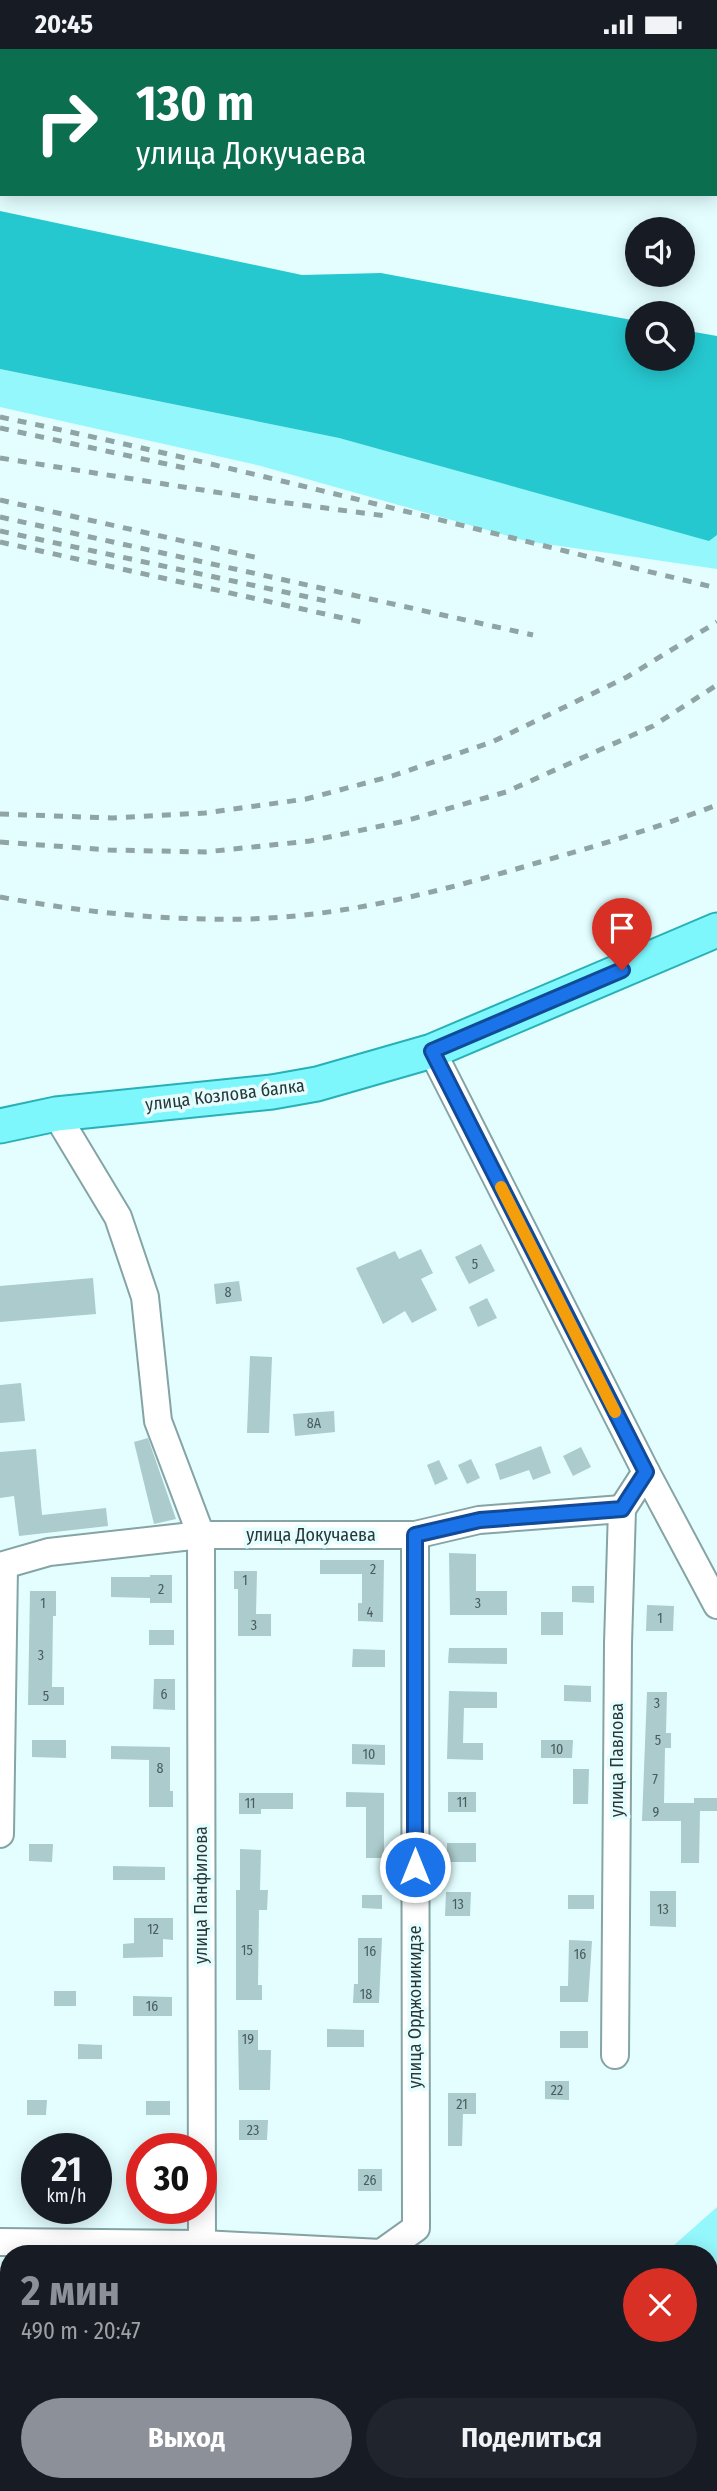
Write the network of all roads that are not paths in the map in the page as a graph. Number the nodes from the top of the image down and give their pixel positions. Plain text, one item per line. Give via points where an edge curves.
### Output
1 (717, 930) edge
2 (432, 1051) junction
3 (56, 1114) junction
4 (0, 1126) edge
5 (646, 1472) junction
6 (622, 1509) junction
7 (201, 1535) junction
8 (415, 1535) junction
9 (2, 1566) edge
10 (717, 1605) edge
11 (0, 1834) edge
12 (615, 2055) dead end
13 (0, 2242) edge
14 (87, 2245) edge
15 (202, 2245) edge
16 (392, 2245) edge

1 - 2 main road, улица Козлова балка
2 - 3 main road, улица Козлова балка via 272,1092
2 - 5 street
3 - 4 main road, улица Козлова балка
3 - 7 street via 118,1217 145,1297 158,1421
5 - 6 street
5 - 10 street
6 - 8 street, улица Докучаева via 480,1520
6 - 12 street, улица Павлова
7 - 8 street, улица Докучаева
7 - 9 street, улица Докучаева via 49,1552
7 - 15 street, улица Панфилова
8 - 16 street, улица Орджоникидзе via 416,2228
9 - 11 street
13 - 14 street

